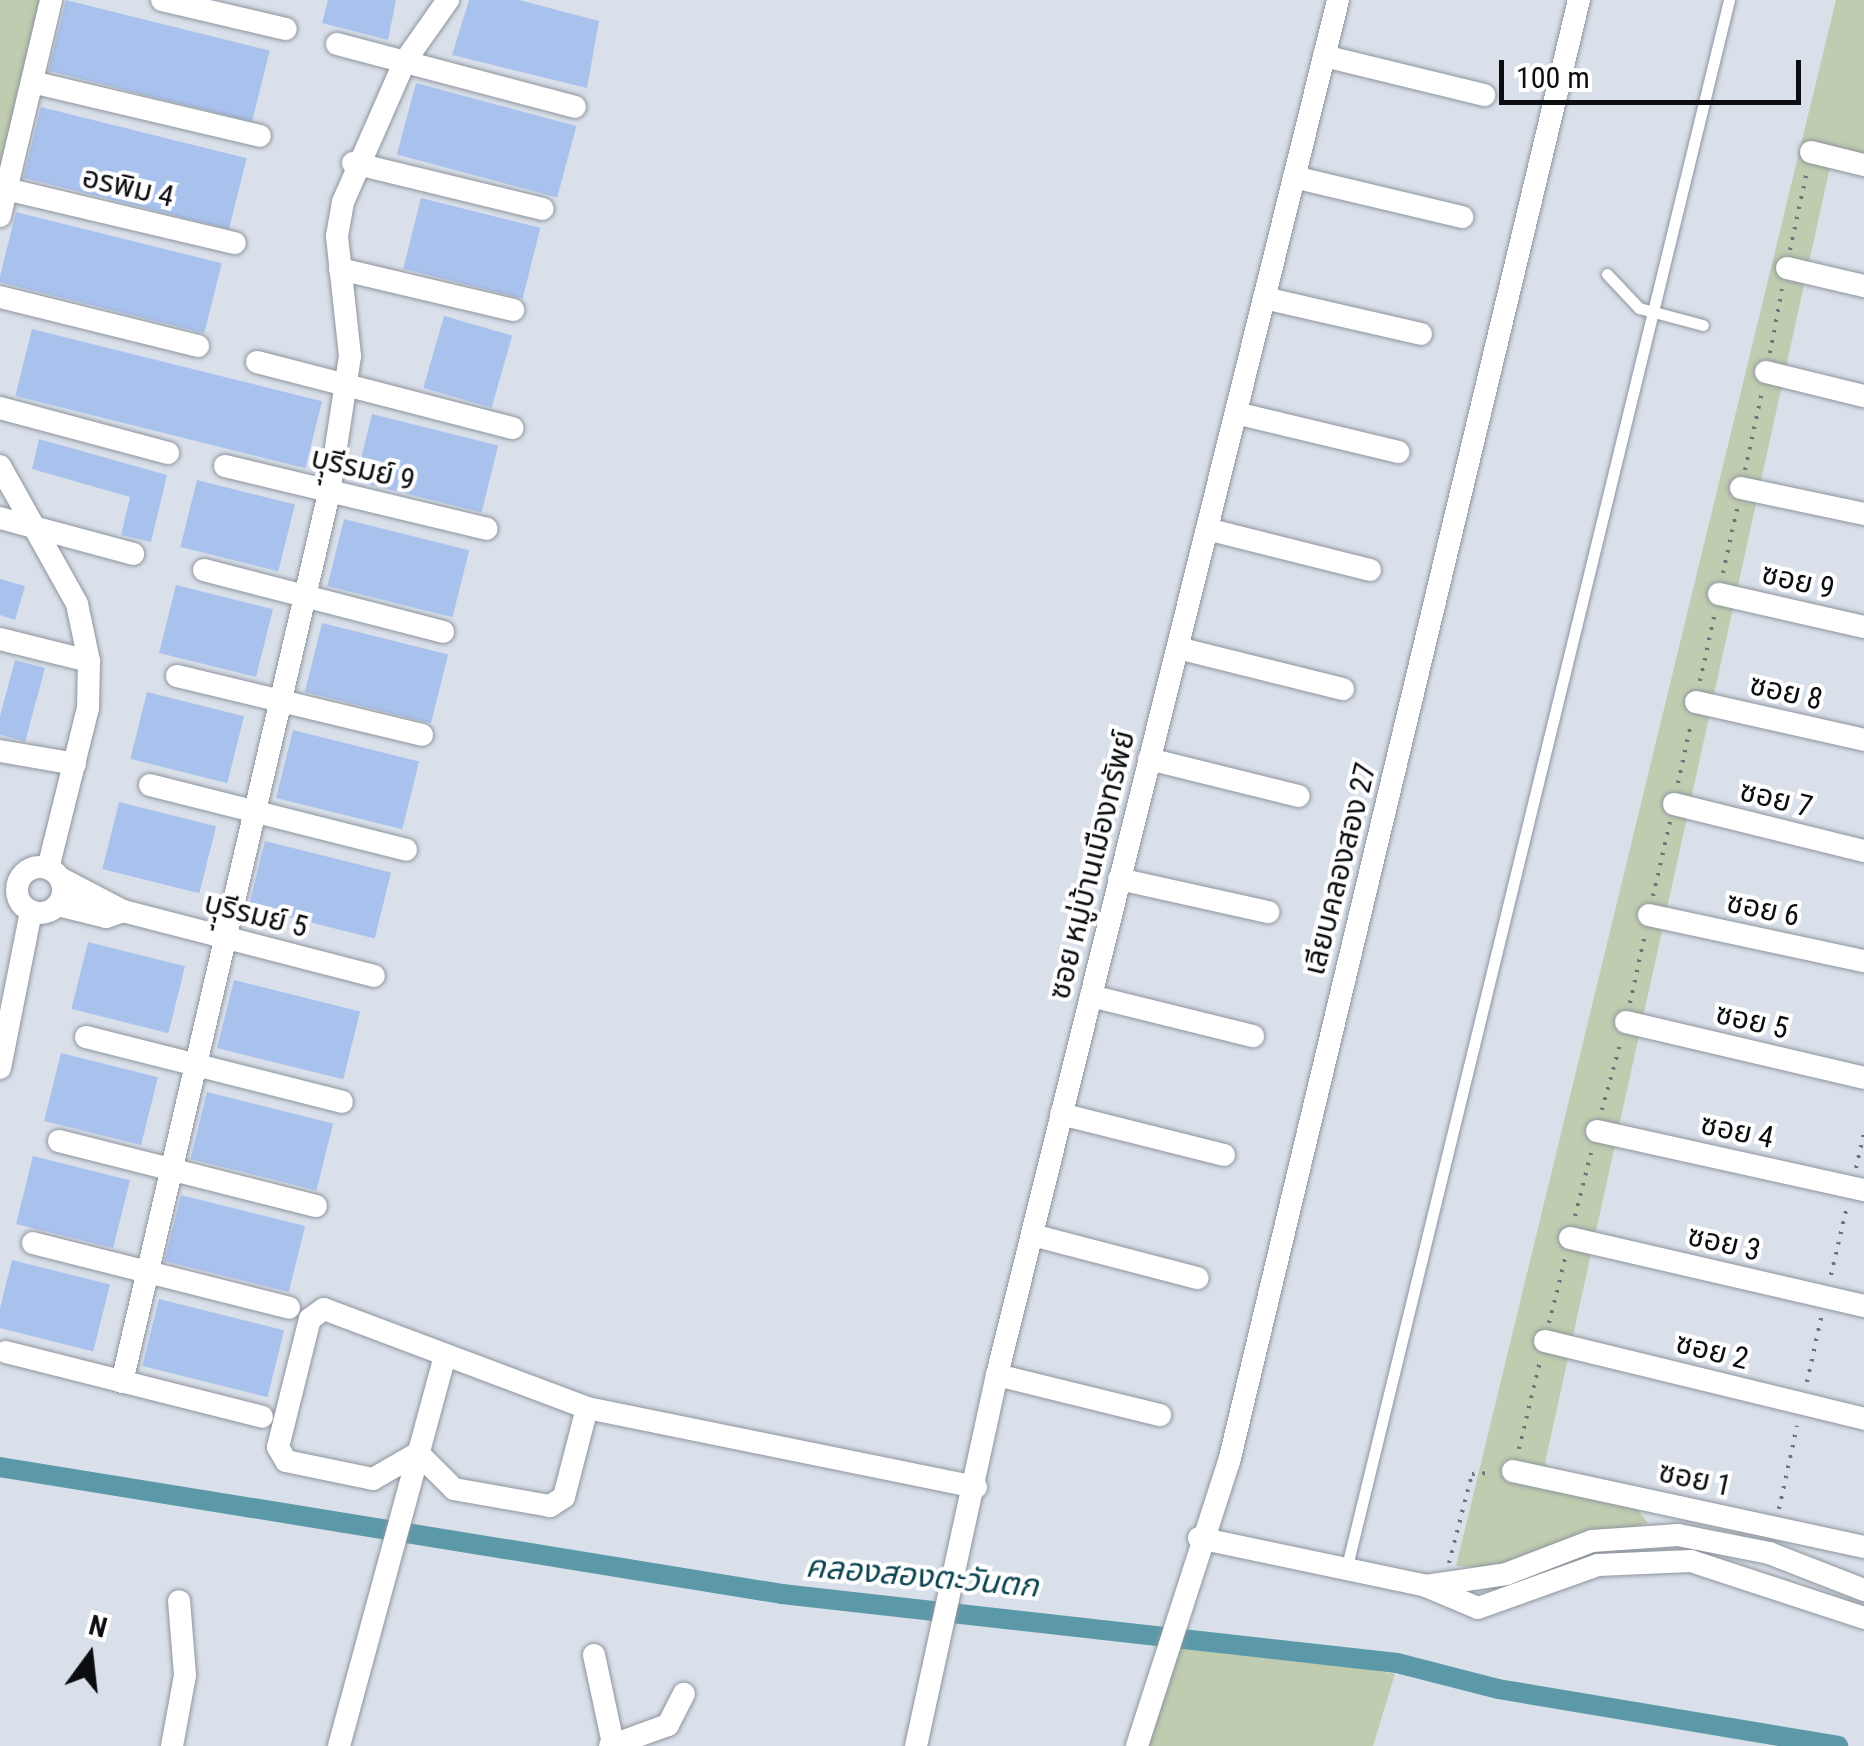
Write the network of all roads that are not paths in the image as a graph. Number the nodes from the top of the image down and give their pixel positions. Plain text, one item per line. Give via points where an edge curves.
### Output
1 (51, 0) edge
2 (162, 0) edge
3 (448, 0) edge
4 (1338, 0) edge
5 (1579, 0) edge
6 (1729, 0) edge
7 (286, 29) dead end
8 (336, 44) dead end
9 (1324, 56) junction
10 (404, 61) junction
11 (32, 82) junction
12 (1484, 94) dead end
13 (574, 107) dead end
14 (260, 136) dead end
15 (1812, 152) road end
16 (353, 162) junction
17 (1864, 165) edge
18 (1294, 177) junction
19 (6, 189) junction
20 (543, 209) dead end
21 (0, 216) edge
22 (1462, 217) dead end
23 (235, 243) dead end
24 (1786, 268) road end
25 (340, 269) junction
26 (1606, 274) dead end
27 (1864, 286) edge
28 (0, 298) edge
29 (1264, 298) junction
30 (513, 310) dead end
31 (1654, 312) junction
32 (1702, 325) dead end
33 (1421, 334) dead end
34 (198, 346) dead end
35 (257, 362) dead end
36 (1766, 372) road end
37 (348, 383) junction
38 (1864, 396) edge
39 (0, 408) edge
40 (1236, 413) junction
41 (513, 428) dead end
42 (1398, 452) dead end
43 (168, 453) dead end
44 (0, 466) edge
45 (225, 466) dead end
46 (1742, 488) road end
47 (329, 492) junction
48 (1864, 514) edge
49 (0, 518) edge
50 (40, 528) junction
51 (488, 529) dead end
52 (1208, 529) junction
53 (133, 554) dead end
54 (204, 570) dead end
55 (1370, 570) dead end
56 (1719, 594) road end
57 (302, 597) junction
58 (1864, 627) edge
59 (443, 632) dead end
60 (0, 639) edge
61 (1178, 648) junction
62 (88, 661) junction
63 (178, 676) dead end
64 (1343, 690) dead end
65 (279, 702) junction
66 (1696, 702) road end
67 (422, 735) dead end
68 (1864, 740) edge
69 (0, 751) edge
70 (1149, 760) junction
71 (75, 764) junction
72 (150, 785) dead end
73 (1299, 796) dead end
74 (1674, 804) road end
75 (259, 812) junction
76 (406, 850) dead end
77 (1864, 852) edge
78 (54, 873) junction
79 (1119, 879) junction
80 (58, 905) junction
81 (31, 911) junction
82 (123, 911) junction
83 (1268, 912) dead end
84 (1649, 916) road end
85 (232, 940) junction
86 (1864, 961) edge
87 (374, 976) dead end
88 (1090, 996) junction
89 (1626, 1022) road end
90 (1253, 1036) dead end
91 (86, 1037) dead end
92 (200, 1066) junction
93 (0, 1068) edge
94 (1864, 1078) edge
95 (342, 1102) dead end
96 (1061, 1114) junction
97 (1597, 1131) road end
98 (60, 1141) dead end
99 (1224, 1155) dead end
100 (174, 1170) junction
101 (1858, 1189) edge
102 (316, 1206) dead end
103 (1032, 1235) junction
104 (1570, 1238) road end
105 (34, 1243) dead end
106 (149, 1273) junction
107 (1197, 1278) dead end
108 (1864, 1306) edge
109 (290, 1308) dead end
110 (1545, 1341) road end
111 (6, 1352) dead end
112 (445, 1357) junction
113 (996, 1375) junction
114 (122, 1382) junction
115 (587, 1408) junction
116 (1160, 1415) dead end
117 (262, 1417) dead end
118 (1864, 1419) edge
119 (416, 1461) junction
120 (1514, 1470) road end
121 (976, 1488) junction
122 (1774, 1527) junction
123 (1199, 1538) junction
124 (1864, 1547) edge
125 (1595, 1553) junction
126 (1779, 1557) junction
127 (1346, 1570) junction
128 (1778, 1583) junction
129 (1864, 1590) edge
130 (179, 1601) dead end
131 (1864, 1618) edge
132 (594, 1654) dead end
133 (684, 1694) dead end
134 (611, 1742) edge
135 (172, 1746) edge
136 (338, 1746) edge
137 (916, 1746) edge
138 (1138, 1746) edge

1 - 11 street
2 - 7 street
3 - 10 street
4 - 9 street, ซอย หมู่บ้านเมืองทรัพย์
5 - 123 street, เลียบคลองสอง 27 via 1229,1462
6 - 31 lane
8 - 10 street
9 - 12 street
9 - 18 street, ซอย หมู่บ้านเมืองทรัพย์
10 - 13 street
10 - 16 street
11 - 14 street
11 - 19 street
15 - 17 street
16 - 20 street
16 - 25 street
18 - 22 street
18 - 29 street, ซอย หมู่บ้านเมืองทรัพย์
19 - 21 street
19 - 23 street, อรพิม 4
24 - 27 street
25 - 30 street
25 - 37 street
26 - 31 lane via 1631,304
28 - 34 street
29 - 33 street
29 - 40 street, ซอย หมู่บ้านเมืองทรัพย์
31 - 32 lane
31 - 127 lane
35 - 37 street
36 - 38 street
37 - 41 street
37 - 47 street
39 - 43 street
40 - 42 street
40 - 52 street, ซอย หมู่บ้านเมืองทรัพย์
44 - 50 street
45 - 47 street, บุุรีรมย์ 9
46 - 48 street
47 - 51 street, บุุรีรมย์ 9
47 - 57 street
49 - 50 street
50 - 53 street
50 - 62 street via 77,604
52 - 55 street
52 - 61 street, ซอย หมู่บ้านเมืองทรัพย์
54 - 57 street
56 - 58 street, ซอย 9
57 - 59 street
57 - 65 street
60 - 62 street
61 - 64 street
61 - 70 street, ซอย หมู่บ้านเมืองทรัพย์
62 - 71 street
63 - 65 street
65 - 67 street
65 - 75 street
66 - 68 street, ซอย 8
69 - 71 street
70 - 73 street
70 - 79 street, ซอย หมู่บ้านเมืองทรัพย์
71 - 78 street
72 - 75 street
74 - 77 street, ซอย 7
75 - 76 street
75 - 85 street
78 - 80 street
78 - 81 street via 25,872 17,886
78 - 82 street, บุุรีรมย์ 5
79 - 83 street
79 - 88 street, ซอย หมู่บ้านเมืองทรัพย์
80 - 81 street
80 - 82 street, บุุรีรมย์ 5 via 106,917
81 - 93 street
82 - 85 street, บุุรีรมย์ 5
84 - 86 street, ซอย 6
85 - 87 street, บุุรีรมย์ 5
85 - 92 street
88 - 90 street
88 - 96 street, ซอย หมู่บ้านเมืองทรัพย์
89 - 94 street, ซอย 5
91 - 92 street
92 - 95 street
92 - 100 street
96 - 99 street
96 - 103 street, ซอย หมู่บ้านเมืองทรัพย์
97 - 101 street, ซอย 4
98 - 100 street
100 - 102 street
100 - 106 street
103 - 107 street
103 - 113 street, ซอย หมู่บ้านเมืองทรัพย์
104 - 108 street, ซอย 3
105 - 106 street
106 - 109 street
106 - 114 street
110 - 118 street, ซอย 2
111 - 114 street
112 - 115 street
112 - 119 street
112 - 119 street via 324,1309 310,1319 280,1455 373,1479
113 - 116 street
113 - 121 street, ซอย หมู่บ้านเมืองทรัพย์
114 - 117 street
115 - 119 street via 564,1497 550,1506 454,1490
115 - 121 street
119 - 136 street
120 - 122 street, ซอย 1
121 - 137 street, ซอย หมู่บ้านเมืองทรัพย์
122 - 124 street, ซอย 1
122 - 126 street
123 - 127 street
123 - 138 street, เลียบคลองสอง 27
125 - 126 street via 1678,1535
125 - 127 street via 1498,1606 1457,1603 1436,1582
125 - 128 street via 1691,1561
126 - 128 street
126 - 129 street
128 - 131 street
130 - 135 street via 186,1675
132 - 134 street
133 - 134 street via 668,1724

